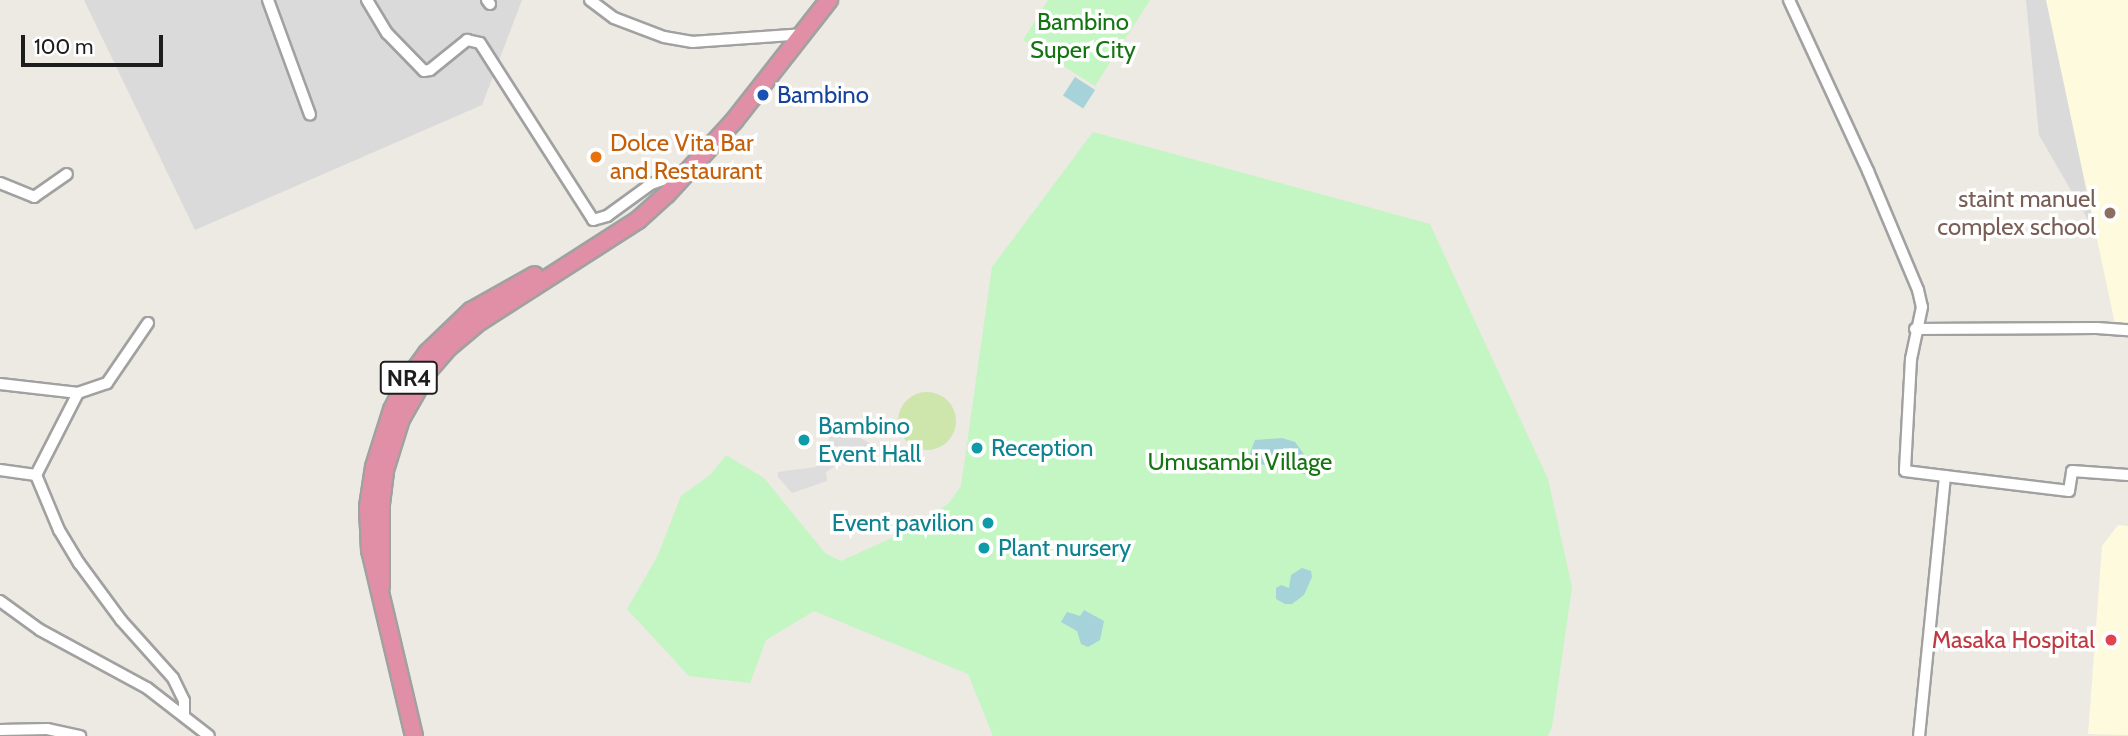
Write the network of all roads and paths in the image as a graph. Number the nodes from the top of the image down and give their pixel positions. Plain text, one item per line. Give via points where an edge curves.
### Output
1 (268, 0) edge
2 (366, 0) edge
3 (590, 0) edge
4 (829, 0) edge
5 (1789, 0) edge
6 (804, 34) junction
7 (310, 115) dead end
8 (67, 174) dead end
9 (681, 180) junction
10 (0, 183) edge
11 (148, 323) dead end
12 (1915, 329) junction
13 (2128, 330) edge
14 (0, 384) edge
15 (78, 393) junction
16 (0, 470) edge
17 (36, 475) junction
18 (2128, 475) edge
19 (1945, 476) junction
20 (0, 601) edge
21 (184, 716) junction
22 (0, 730) edge
23 (80, 736) edge
24 (208, 736) edge
25 (414, 736) edge
26 (1919, 736) edge

1 - 7 street
2 - 9 street via 387,33 424,71 467,40 480,43 593,220 607,216 651,184 668,178
3 - 6 street via 614,18 664,37 693,42
4 - 6 highway, NR4
5 - 12 street via 1918,290 1922,307
6 - 9 highway, NR4
8 - 10 street via 34,197
9 - 25 highway, NR4 via 638,220 471,312 427,353 406,382 382,437 368,506 370,550
11 - 15 street via 107,383
12 - 13 street
12 - 19 street via 1905,471
14 - 15 street
15 - 17 street
16 - 17 street
17 - 21 street via 79,563 121,620 173,678 184,701
18 - 19 street via 2072,471 2069,491
19 - 26 street
20 - 21 street via 40,630 147,688
21 - 24 street
22 - 23 street via 47,729

